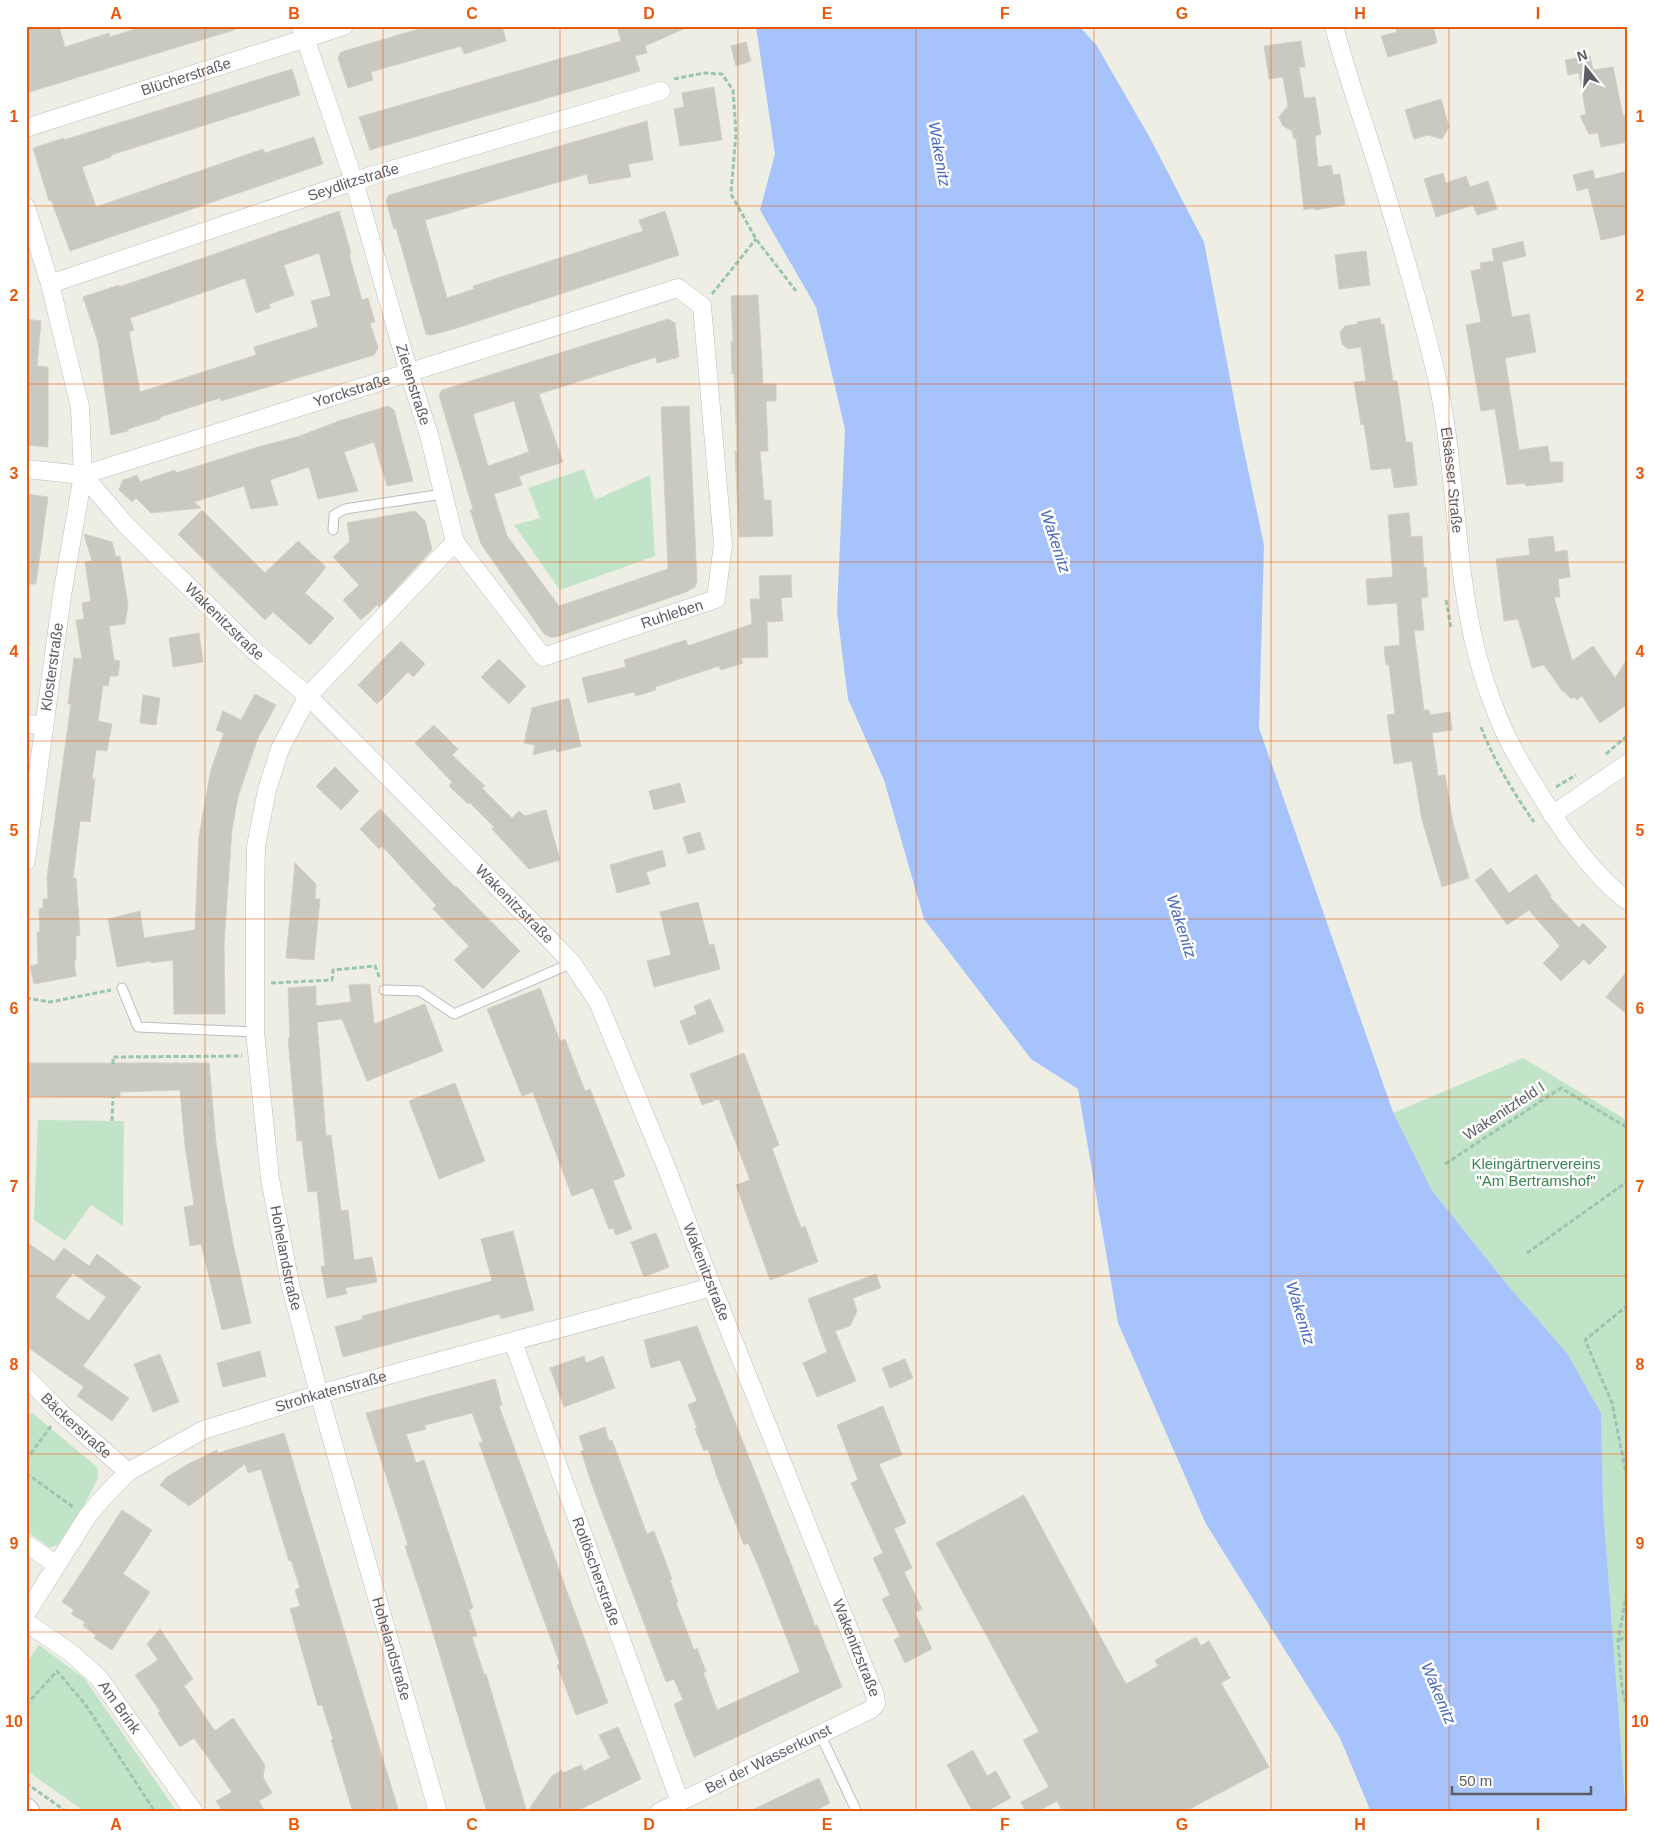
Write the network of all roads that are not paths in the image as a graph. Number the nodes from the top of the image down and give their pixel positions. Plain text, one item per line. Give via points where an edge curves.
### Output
1 (344, 26) edge
2 (1334, 26) edge
3 (303, 32) edge
4 (661, 91) road end
5 (26, 128) edge
6 (354, 181) junction
7 (26, 207) edge
8 (30, 225) edge
9 (50, 284) junction
10 (702, 306) joint
11 (409, 373) junction
12 (26, 469) edge
13 (83, 475) junction
14 (443, 494) junction
15 (333, 530) dead end
16 (455, 542) junction
17 (308, 696) junction
18 (26, 724) edge
19 (44, 725) junction
20 (1628, 764) edge
21 (1552, 815) junction
22 (26, 860) edge
23 (1628, 901) edge
24 (572, 963) junction
25 (122, 988) road end
26 (384, 990) road end
27 (255, 1032) junction
28 (712, 1288) junction
29 (513, 1342) junction
30 (26, 1377) edge
31 (319, 1394) junction
32 (128, 1472) junction
33 (26, 1544) edge
34 (57, 1565) junction
35 (26, 1614) edge
36 (26, 1622) edge
37 (876, 1704) joint
38 (820, 1734) junction
39 (680, 1802) junction
40 (194, 1812) edge
41 (438, 1812) edge
42 (658, 1812) edge
43 (857, 1812) edge

1 - 3 street, Blücherstraße
2 - 21 street, Elsässer Straße via 1422,314 1439,385 1466,603 1476,651 1511,745
3 - 5 street, Blücherstraße
3 - 6 street, Zietenstraße
4 - 6 street, Seydlitzstraße
6 - 9 street, Seydlitzstraße
6 - 11 street, Zietenstraße
7 - 8 street
8 - 9 street
9 - 13 street via 80,407
10 - 11 street, Yorckstraße via 678,288
10 - 16 street, Ruhleben via 723,544 716,599 543,657
11 - 13 street, Yorckstraße
11 - 14 street, Zietenstraße
12 - 13 street
13 - 17 street, Wakenitzstraße via 125,524 250,648
13 - 19 street, Klosterstraße
14 - 15 lane via 345,509 334,515
14 - 16 street, Zietenstraße
16 - 17 street
17 - 24 street, Wakenitzstraße
17 - 27 street, Hohelandstraße via 280,749 267,790 256,846
18 - 19 street
19 - 22 street, Klosterstraße
20 - 21 street
21 - 23 street, Elsässer Straße via 1580,852
24 - 26 lane via 454,1014 420,992
24 - 28 street, Wakenitzstraße via 598,1002
25 - 27 lane via 138,1026
27 - 31 street, Hohelandstraße via 270,1179 290,1284
28 - 29 street, Strohkatenstraße
28 - 37 street, Wakenitzstraße via 872,1686
29 - 31 street, Strohkatenstraße
29 - 39 street, Rotlöscherstraße
30 - 32 street, Bäckerstraße
31 - 32 street, Strohkatenstraße via 203,1430
31 - 41 street, Hohelandstraße
32 - 34 street, Strohkatenstraße via 88,1517
33 - 34 street
34 - 35 street, Strohkatenstraße
36 - 40 street, Am Brink via 71,1653 99,1678
37 - 38 street, Bei der Wasserkunst
38 - 39 street, Bei der Wasserkunst
38 - 43 lane
39 - 42 street, Bei der Wasserkunst

